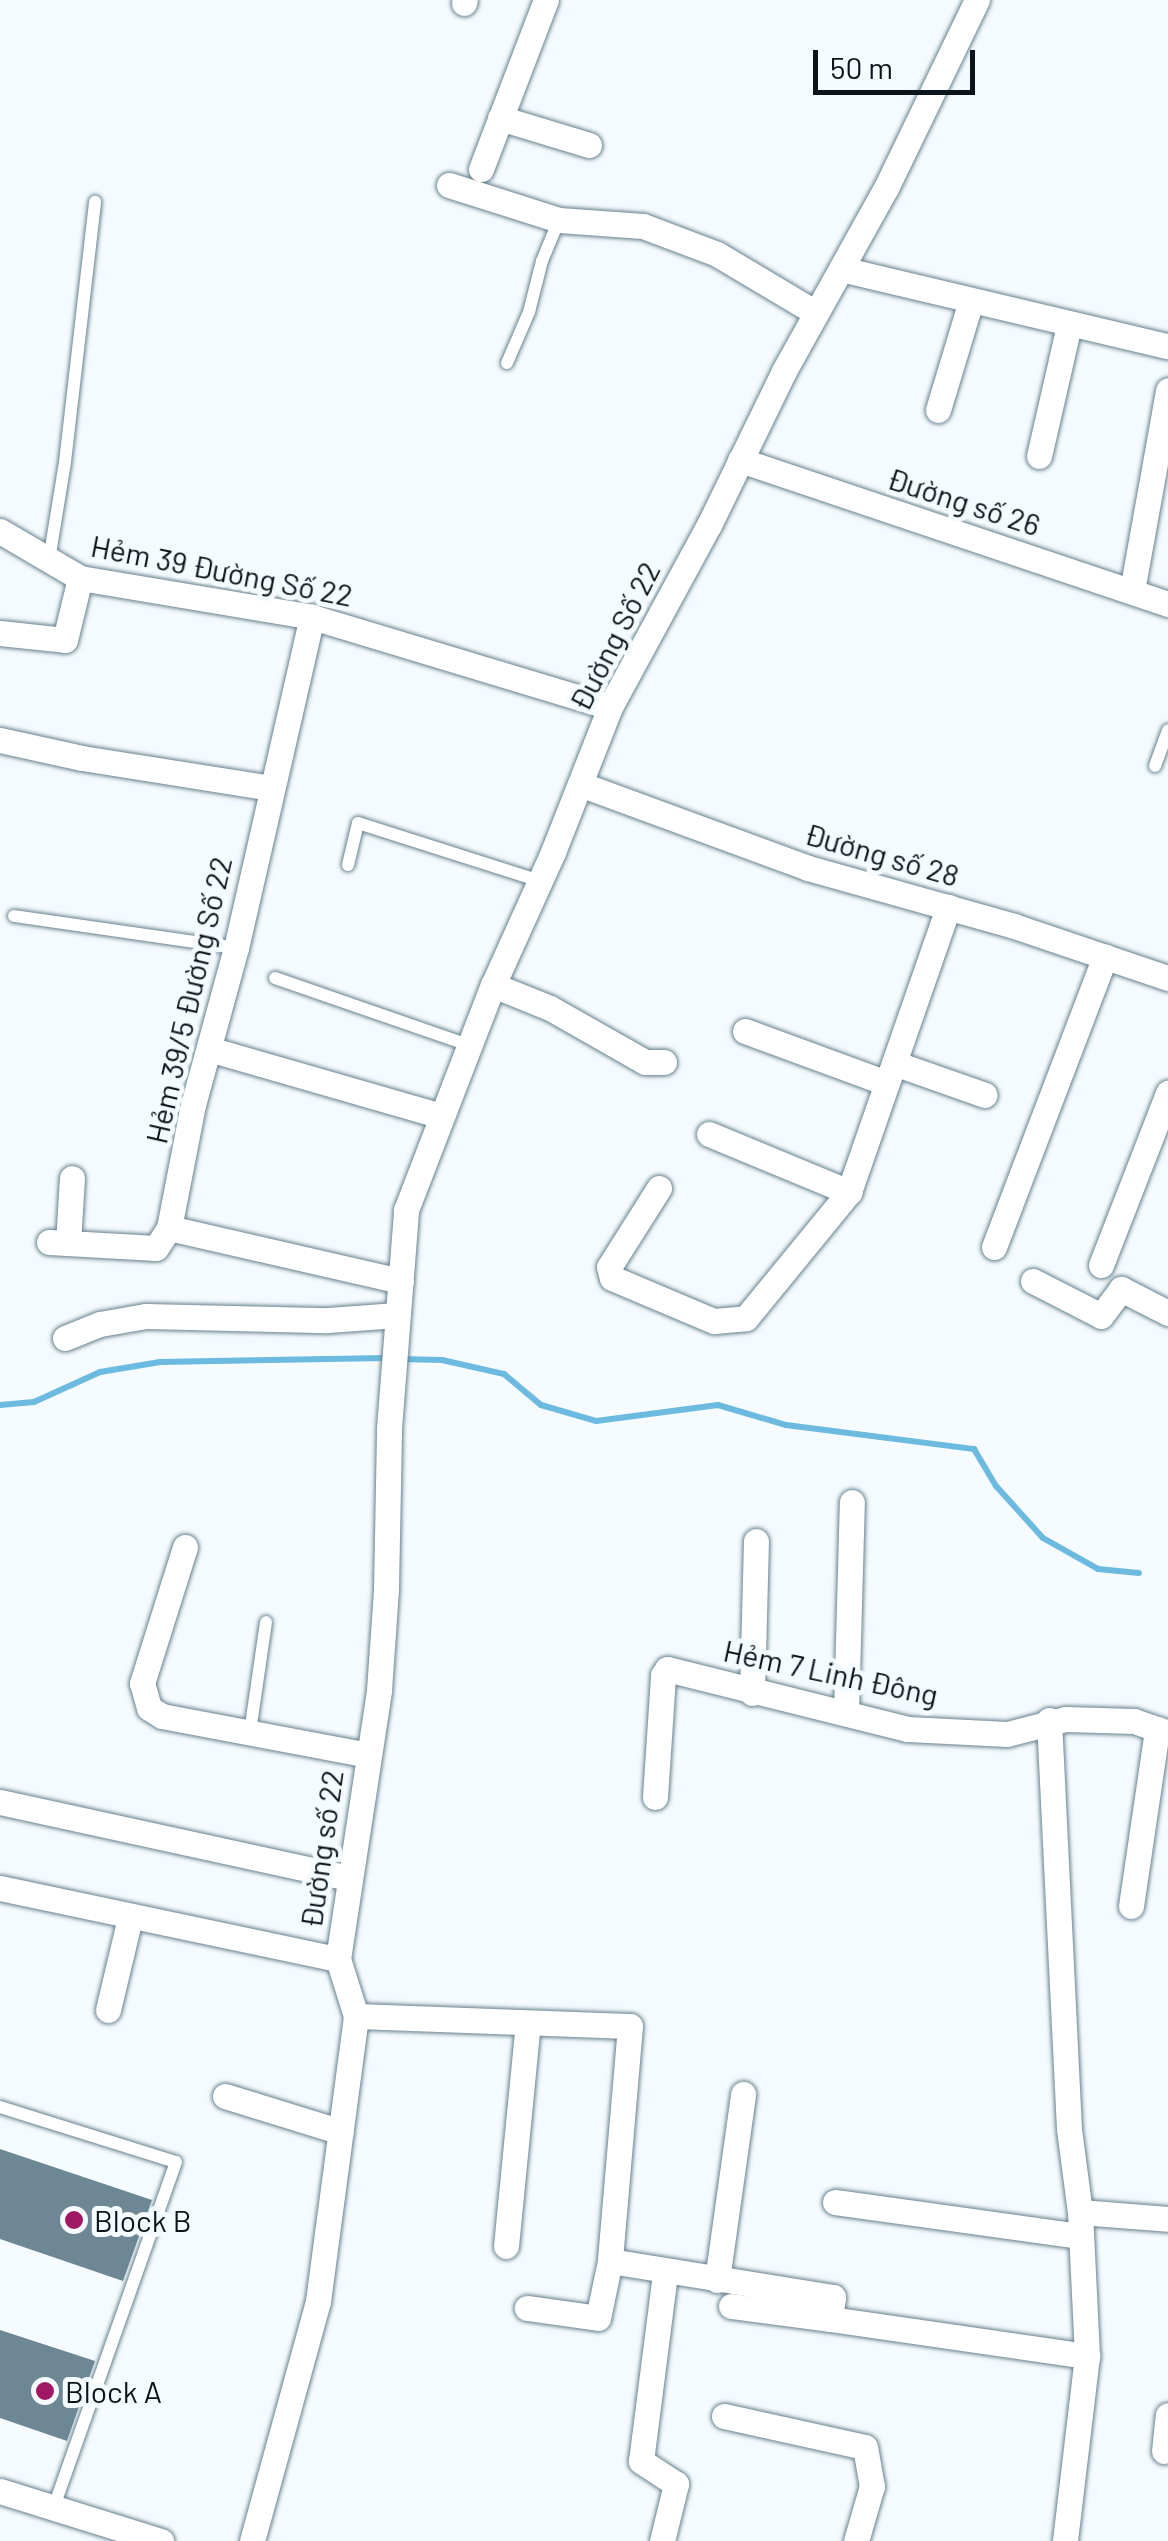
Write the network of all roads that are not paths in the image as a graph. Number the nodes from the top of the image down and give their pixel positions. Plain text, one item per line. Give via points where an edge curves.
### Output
1 (546, 0) edge
2 (977, 0) edge
3 (500, 118) junction
4 (589, 145) dead end
5 (481, 168) dead end
6 (449, 184) dead end
7 (96, 202) dead end
8 (559, 220) junction
9 (841, 269) junction
10 (972, 301) junction
11 (816, 313) junction
12 (1069, 325) junction
13 (1168, 346) edge
14 (506, 362) dead end
15 (1168, 390) edge
16 (938, 410) dead end
17 (1039, 456) dead end
18 (740, 460) junction
19 (0, 531) edge
20 (49, 560) junction
21 (80, 578) junction
22 (1132, 591) junction
23 (1168, 604) edge
24 (312, 617) junction
25 (0, 633) edge
26 (610, 707) junction
27 (1168, 730) edge
28 (0, 740) edge
29 (1155, 766) dead end
30 (580, 784) junction
31 (271, 788) junction
32 (348, 865) dead end
33 (540, 881) junction
34 (948, 907) junction
35 (14, 916) dead end
36 (236, 948) junction
37 (1105, 956) junction
38 (276, 978) dead end
39 (1168, 978) edge
40 (493, 985) junction
41 (744, 1031) dead end
42 (469, 1045) junction
43 (209, 1049) junction
44 (664, 1062) dead end
45 (890, 1073) junction
46 (1168, 1093) edge
47 (985, 1095) dead end
48 (441, 1116) junction
49 (709, 1134) dead end
50 (72, 1178) dead end
51 (660, 1188) dead end
52 (849, 1192) junction
53 (169, 1228) junction
54 (994, 1246) dead end
55 (1100, 1265) dead end
56 (401, 1281) junction
57 (1032, 1281) dead end
58 (1168, 1313) edge
59 (396, 1324) junction
60 (66, 1338) dead end
61 (852, 1502) dead end
62 (756, 1541) dead end
63 (184, 1547) dead end
64 (266, 1622) dead end
65 (752, 1693) junction
66 (846, 1712) junction
67 (1050, 1720) junction
68 (1162, 1731) edge
69 (250, 1732) junction
70 (368, 1755) junction
71 (655, 1798) dead end
72 (0, 1802) edge
73 (349, 1878) junction
74 (0, 1888) edge
75 (1131, 1906) dead end
76 (130, 1918) junction
77 (338, 1959) junction
78 (108, 2010) dead end
79 (356, 2016) junction
80 (528, 2023) junction
81 (743, 2094) dead end
82 (225, 2096) dead end
83 (0, 2106) edge
84 (340, 2132) junction
85 (836, 2202) dead end
86 (1168, 2219) edge
87 (1080, 2224) junction
88 (506, 2246) dead end
89 (610, 2261) junction
90 (666, 2273) junction
91 (717, 2280) junction
92 (731, 2306) dead end
93 (527, 2308) dead end
94 (830, 2319) junction
95 (1086, 2356) junction
96 (1168, 2414) edge
97 (724, 2416) dead end
98 (1164, 2451) dead end
99 (0, 2491) edge
100 (53, 2510) junction
101 (106, 2534) edge
102 (1073, 2539) edge
103 (161, 2541) edge
104 (252, 2541) edge
105 (662, 2541) edge
106 (856, 2541) edge

1 - 3 street
2 - 9 street, Đường Số 22
3 - 4 street
3 - 5 street
6 - 8 street
7 - 20 lane
8 - 11 street via 643,226 717,254
8 - 14 lane
9 - 10 street
9 - 11 street, Đường Số 22
10 - 12 street
10 - 16 street
11 - 18 street, Đường Số 22
12 - 13 street
12 - 17 street
15 - 22 street
18 - 22 street, Đường số 26
18 - 26 street, Đường Số 22
19 - 20 street, Hẻm 39 Đường Số 22
20 - 21 street, Hẻm 39 Đường Số 22
21 - 24 street, Hẻm 39 Đường Số 22
21 - 25 street via 66,640
22 - 23 street, Đường số 26
24 - 26 street, Hẻm 39 Đường Số 22
24 - 31 street, Hẻm 39/5 Đường Số 22
26 - 30 street, Đường Số 22
27 - 29 lane
28 - 31 street
30 - 33 street, Đường Số 22
30 - 34 street, Đường số 28 via 808,868
31 - 36 street, Hẻm 39/5 Đường Số 22
32 - 33 lane via 358,824
33 - 40 street, Đường Số 22
34 - 37 street, Đường số 28
34 - 45 street
35 - 36 lane
36 - 43 street, Hẻm 39/5 Đường Số 22
37 - 39 street, Đường số 28
37 - 54 street
38 - 42 lane
40 - 42 street, Đường Số 22
40 - 44 street via 550,1008 646,1062
41 - 45 street
42 - 48 street, Đường Số 22
43 - 48 street
43 - 53 street, Hẻm 39/5 Đường Số 22
45 - 47 street
45 - 52 street
46 - 55 street
48 - 56 street, Đường Số 22 via 406,1210
49 - 52 street
50 - 53 street via 58,1242 156,1248
51 - 52 street via 609,1267 612,1278 714,1321 737,1322
53 - 56 street
56 - 59 street, Đường Số 22
57 - 58 street via 1101,1316 1121,1289
59 - 60 street via 146,1316
59 - 70 street, Đường số 22 via 386,1589
61 - 66 street
62 - 65 street
63 - 69 street via 142,1684 145,1703 162,1716
64 - 69 lane
65 - 66 street, Hẻm 7 Linh Đông
65 - 71 street, Hẻm 7 Linh Đông via 667,1669
66 - 67 street, Hẻm 7 Linh Đông via 908,1729 1007,1734
67 - 68 street, Hẻm 7 Linh Đông via 1134,1721
67 - 87 street
68 - 75 street
69 - 70 street
70 - 73 street, Đường số 22
72 - 73 street
73 - 77 street, Đường số 22
74 - 76 street
76 - 77 street
76 - 78 street
77 - 79 street, Đường số 22
79 - 80 street
79 - 84 street, Đường số 22
80 - 88 street
80 - 89 street via 630,2026
81 - 91 street
82 - 84 street
83 - 100 lane via 176,2162
84 - 104 street, Đường số 22 via 318,2301
85 - 87 street
86 - 87 street
87 - 95 street
89 - 90 street
89 - 93 street via 598,2318
90 - 91 street
90 - 105 street via 641,2461 676,2484
91 - 94 street via 833,2296
92 - 94 street
94 - 95 street
95 - 102 street
96 - 98 street
97 - 106 street via 866,2447 872,2486
99 - 100 street
100 - 101 street
101 - 103 street

